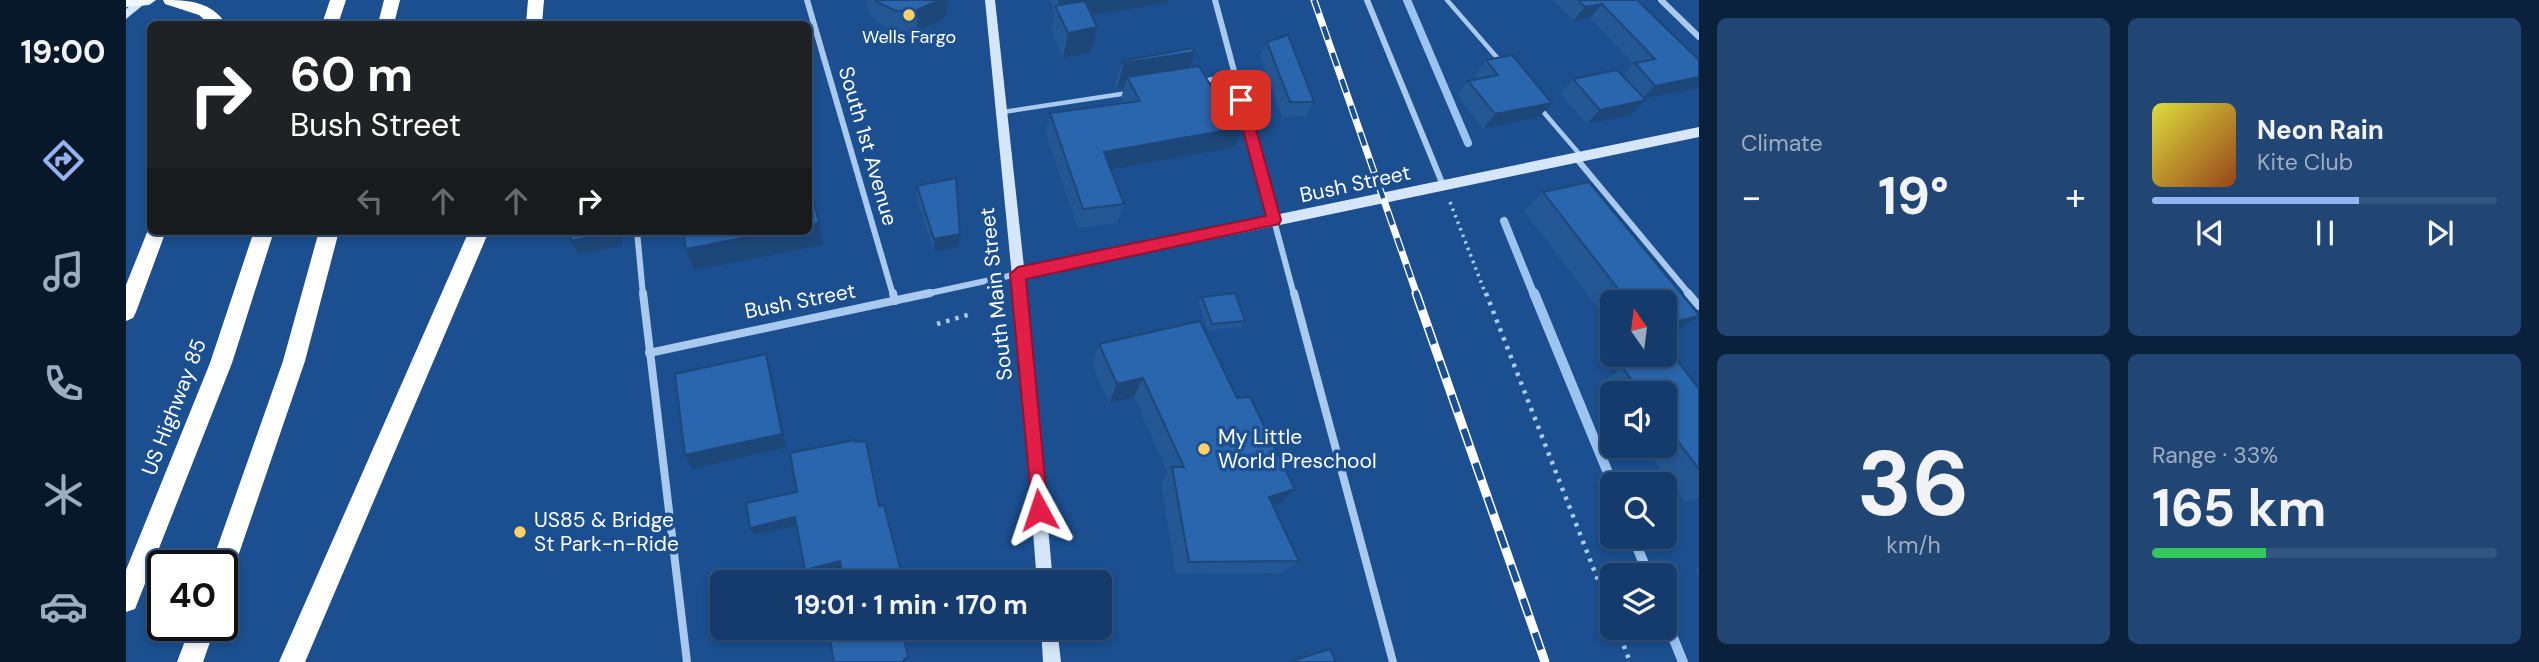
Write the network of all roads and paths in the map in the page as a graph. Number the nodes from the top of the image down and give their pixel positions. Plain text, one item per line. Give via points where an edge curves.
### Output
1 (171, 0) edge
2 (338, 0) edge
3 (392, 0) edge
4 (536, 0) edge
5 (807, 0) edge
6 (990, 0) edge
7 (1214, 0) edge
8 (1367, 0) edge
9 (1447, 0) edge
10 (1661, 0) edge
11 (146, 1) edge
12 (126, 2) edge
13 (126, 15) edge
14 (215, 21) edge
15 (331, 21) edge
16 (387, 21) edge
17 (534, 21) edge
18 (1699, 37) edge
19 (1507, 70) edge
20 (1235, 75) junction
21 (1200, 81) edge
22 (1141, 91) edge
23 (1533, 100) edge
24 (1000, 113) junction
25 (1699, 132) edge
26 (1579, 157) junction
27 (1443, 186) junction
28 (1274, 220) junction
29 (155, 235) edge
30 (263, 235) edge
31 (328, 235) edge
32 (477, 235) edge
33 (637, 235) edge
34 (1018, 274) junction
35 (895, 301) junction
36 (1699, 306) edge
37 (126, 313) edge
38 (971, 314) dead end
39 (937, 324) dead end
40 (649, 353) junction
41 (228, 550) edge
42 (1044, 570) edge
43 (1600, 585) edge
44 (126, 600) edge
45 (1050, 640) edge
46 (1622, 640) edge
47 (197, 641) edge
48 (190, 662) edge
49 (292, 662) edge
50 (687, 662) edge
51 (1052, 662) edge
52 (1393, 662) edge
53 (1630, 662) edge

1 - 14 highway via 205,11
2 - 15 highway
3 - 16 highway
4 - 17 highway
5 - 35 street, South 1st Avenue
6 - 24 street, South Main Street
7 - 20 street
8 - 27 street
9 - 19 lane
10 - 18 street
11 - 12 main road
11 - 13 street
20 - 21 lane
20 - 28 street
22 - 24 lane
23 - 26 lane
24 - 34 street, South Main Street
25 - 26 street, Bush Street
26 - 27 street, Bush Street
26 - 36 street
27 - 28 street, Bush Street
27 - 43 path
28 - 34 street, Bush Street
28 - 52 street
29 - 37 highway
30 - 44 highway, US Highway 85 via 221,363
31 - 41 highway via 294,361
32 - 49 highway
33 - 40 street
34 - 35 street, Bush Street
34 - 42 street, South Main Street
35 - 40 street, Bush Street
38 - 39 path
40 - 50 street
45 - 51 street
46 - 53 path
47 - 48 highway

